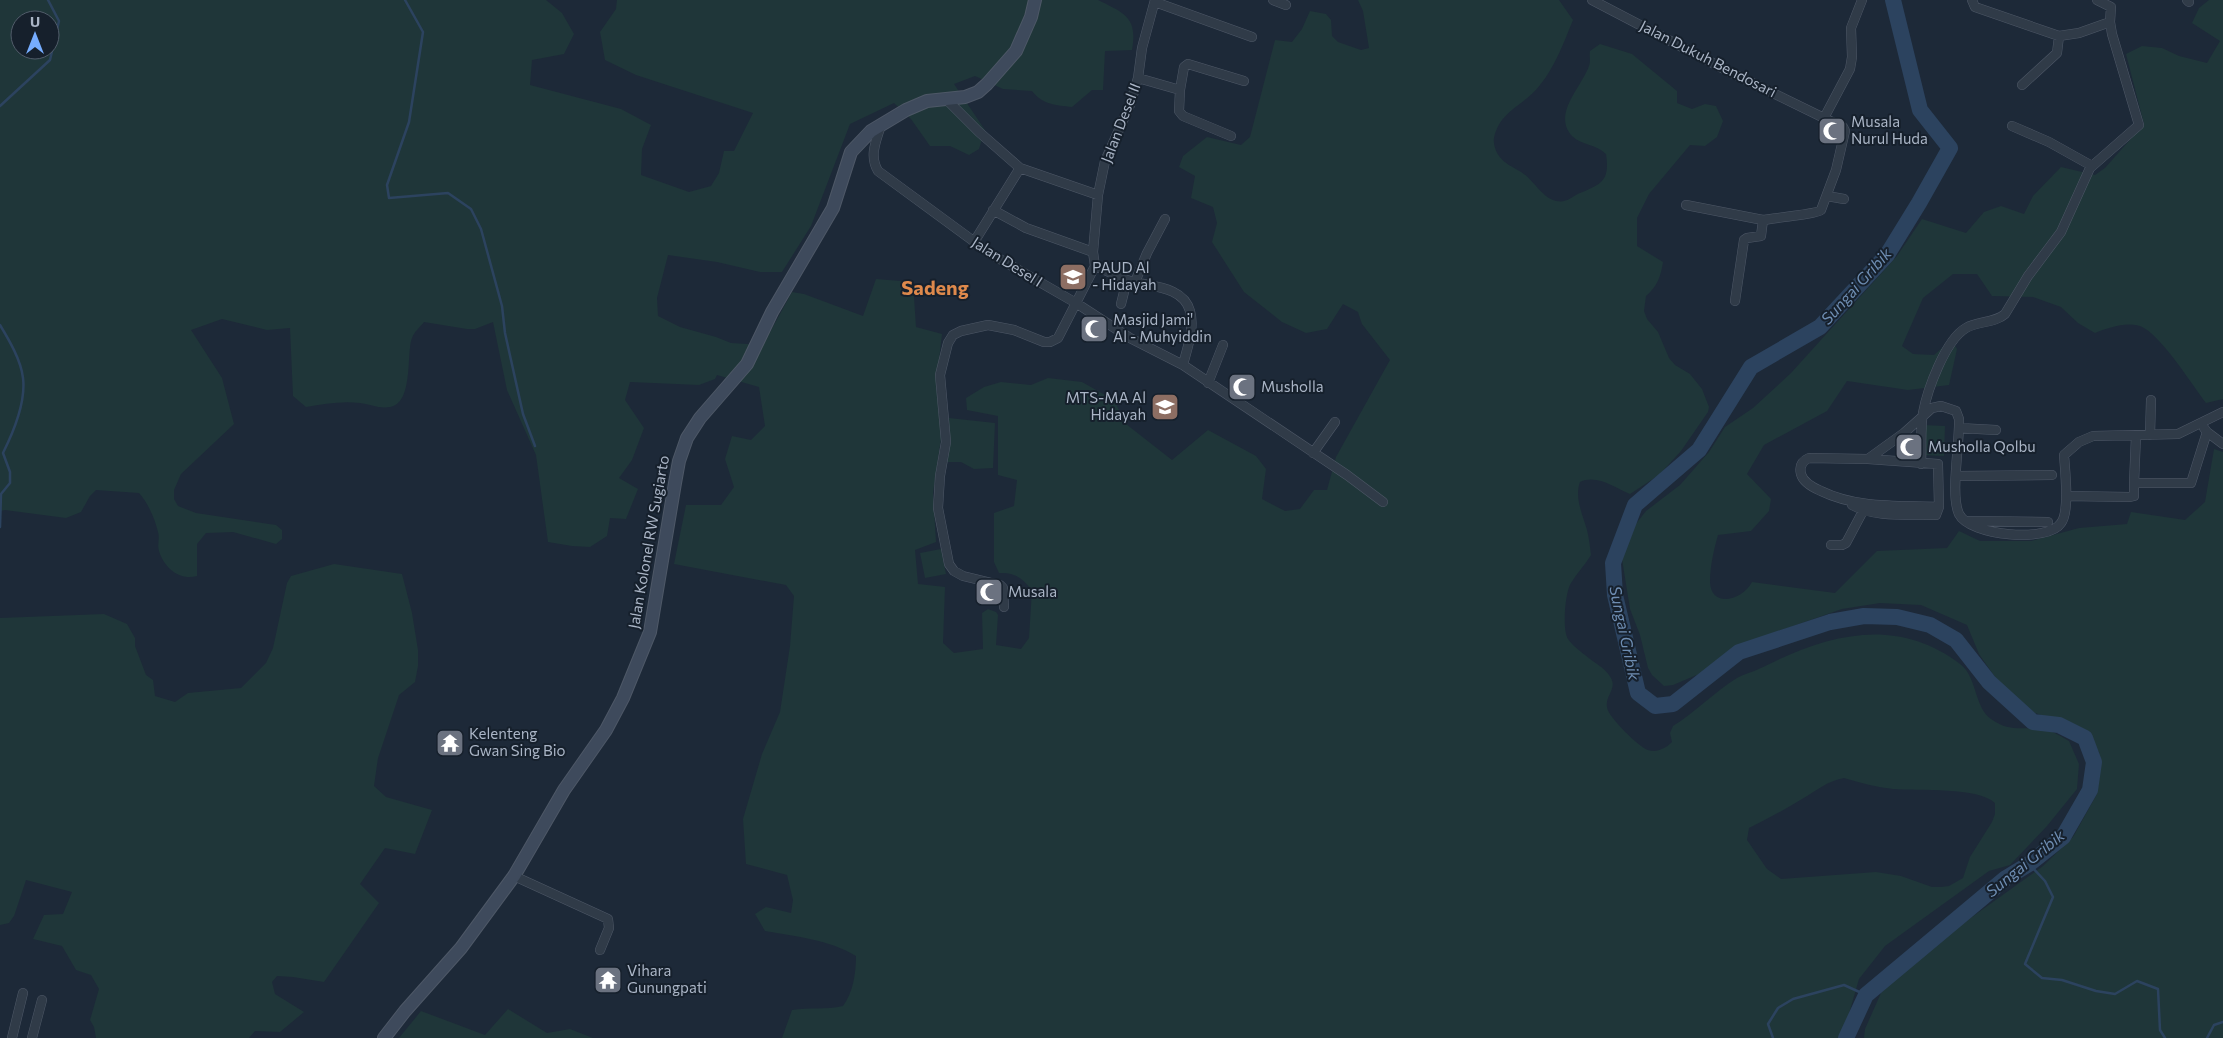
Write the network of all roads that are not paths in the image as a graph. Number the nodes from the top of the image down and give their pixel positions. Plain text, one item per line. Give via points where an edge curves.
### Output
1 (1035, 0) edge
2 (1273, 0) edge
3 (1592, 0) edge
4 (1862, 0) edge
5 (1972, 0) edge
6 (2097, 0) edge
7 (1155, 1) edge
8 (1286, 4) dead end
9 (2110, 22) junction
10 (2060, 36) junction
11 (1252, 37) dead end
12 (1138, 78) junction
13 (1244, 82) dead end
14 (2022, 86) dead end
15 (1180, 90) junction
16 (946, 99) junction
17 (1824, 118) junction
18 (881, 125) junction
19 (2012, 126) dead end
20 (1231, 136) dead end
21 (2092, 166) junction
22 (1020, 168) junction
23 (1098, 195) junction
24 (1827, 196) junction
25 (1844, 199) dead end
26 (1686, 205) dead end
27 (993, 210) junction
28 (1165, 219) dead end
29 (1764, 220) junction
30 (974, 242) junction
31 (1093, 252) junction
32 (1095, 266) junction
33 (1131, 281) junction
34 (1735, 301) dead end
35 (1076, 303) junction
36 (1121, 304) dead end
37 (1223, 345) dead end
38 (1182, 365) junction
39 (1208, 383) junction
40 (2151, 400) dead end
41 (2223, 412) edge
42 (1922, 414) junction
43 (1335, 422) dead end
44 (2201, 423) junction
45 (1959, 428) junction
46 (1996, 430) dead end
47 (2207, 432) junction
48 (2150, 435) junction
49 (2136, 436) junction
50 (2223, 444) edge
51 (1313, 453) junction
52 (1868, 459) junction
53 (1922, 464) junction
54 (1957, 476) junction
55 (2052, 476) dead end
56 (2134, 484) junction
57 (2066, 496) junction
58 (1383, 502) dead end
59 (1848, 502) junction
60 (1939, 507) junction
61 (1863, 511) junction
62 (1964, 521) junction
63 (2048, 522) dead end
64 (1831, 545) dead end
65 (1004, 607) dead end
66 (514, 876) junction
67 (600, 950) dead end
68 (23, 993) dead end
69 (42, 1000) dead end
70 (12, 1038) edge
71 (32, 1038) edge
72 (384, 1038) edge

1 - 16 main road, Jalan Kolonel RW Sugiarto via 1016,51 987,84 965,97
2 - 8 street
3 - 17 street, Jalan Dukuh Bendosari
4 - 17 street via 1853,20 1850,69
5 - 10 street via 1975,7
6 - 9 street via 2111,7
7 - 11 street
7 - 12 street, Jalan Desel II via 1142,48
9 - 10 street via 2079,34
9 - 21 street via 2139,125
10 - 14 street via 2057,53
12 - 15 street
12 - 23 street, Jalan Desel II via 1130,105 1105,161
13 - 15 street via 1188,64 1184,67
15 - 20 street via 1178,111 1183,116
16 - 18 main road, Jalan Kolonel RW Sugiarto via 927,101
16 - 22 street
17 - 24 street, Jalan Dukuh Bendosari via 1844,128
18 - 30 street, Jalan Desel I via 873,154 878,171
18 - 66 main road, Jalan Kolonel RW Sugiarto via 864,136 851,152 833,208 772,312 747,364 687,438 679,461 650,632 639,663 606,730 580,764
19 - 21 street
21 - 42 street via 2061,232 2005,314 2001,318 1975,324 1958,334 1942,359
22 - 23 street
22 - 27 street
23 - 31 street, Jalan Desel II
24 - 25 street
24 - 29 street, Jalan Dukuh Bendosari via 1817,213
26 - 29 street
27 - 30 street
27 - 31 street via 1026,228
28 - 33 street
29 - 34 street via 1761,236 1744,240
30 - 35 street, Jalan Desel I
31 - 32 street, Jalan Desel II
32 - 33 street
32 - 35 street
33 - 36 street
33 - 38 street via 1170,290 1188,306 1191,330
35 - 38 street, Jalan Desel I via 1130,338
35 - 65 street via 1058,338 1050,342 988,325 960,330 948,343 940,375 946,442 938,508 949,564 963,576 1000,585
37 - 39 street
38 - 39 street, Jalan Desel I
39 - 51 street, Jalan Desel I
40 - 48 street
41 - 44 street
42 - 45 street via 1932,408 1950,408 1956,411
42 - 52 street via 1904,433
42 - 53 street
43 - 51 street
44 - 47 street
44 - 48 street via 2178,434
45 - 46 street
45 - 54 street
47 - 50 street
47 - 56 street via 2191,483
48 - 49 street
49 - 56 street
49 - 57 street via 2093,436 2079,442 2064,455
51 - 58 street, Jalan Desel I
52 - 53 street
52 - 59 street via 1808,458 1802,462 1801,474 1809,484
53 - 60 street via 1936,463 1940,466
54 - 55 street
54 - 62 street via 1957,508
56 - 57 street via 2134,496 2130,497
57 - 62 street via 2061,525 2045,532 1995,533
59 - 60 street
59 - 61 street
60 - 61 street via 1936,515
61 - 64 street via 1846,543
62 - 63 street
66 - 67 street via 608,919 609,928
66 - 72 main road, Jalan Kolonel RW Sugiarto via 461,948
68 - 70 street
69 - 71 street

